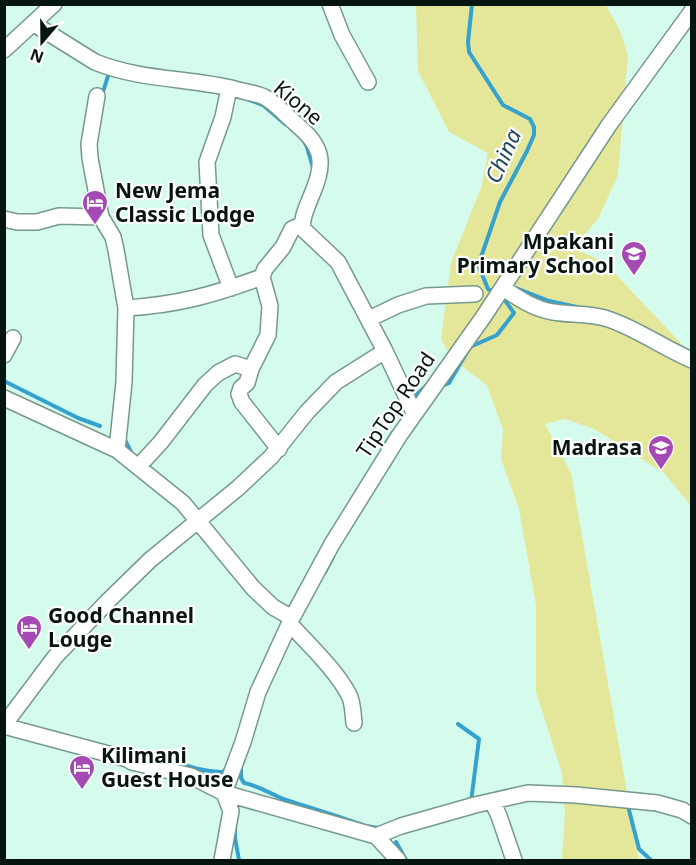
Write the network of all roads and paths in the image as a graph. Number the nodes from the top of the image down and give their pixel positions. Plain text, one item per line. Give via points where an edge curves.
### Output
1 (54, 4) edge
2 (330, 4) edge
3 (691, 11) edge
4 (34, 24) junction
5 (4, 50) edge
6 (368, 82) dead end
7 (229, 88) junction
8 (97, 96) dead end
9 (101, 217) junction
10 (4, 219) edge
11 (301, 225) junction
12 (262, 277) junction
13 (231, 288) junction
14 (503, 288) junction
15 (475, 294) dead end
16 (126, 308) junction
17 (369, 320) junction
18 (13, 338) dead end
19 (385, 351) junction
20 (4, 355) edge
21 (692, 360) edge
22 (251, 369) junction
23 (4, 398) edge
24 (414, 413) junction
25 (279, 449) junction
26 (117, 450) junction
27 (138, 467) junction
28 (197, 520) junction
29 (291, 621) junction
30 (354, 723) dead end
31 (4, 726) edge
32 (224, 793) junction
33 (492, 801) junction
34 (692, 816) edge
35 (376, 836) junction
36 (222, 861) edge
37 (398, 861) edge
38 (514, 861) edge

1 - 4 street
2 - 6 street
3 - 14 street, TipTop Road via 609,125
4 - 5 street
4 - 7 street, Kione via 106,67
7 - 11 street, Kione via 265,97 317,147 319,174
7 - 13 street via 207,162 212,236
8 - 9 street via 89,144
9 - 10 street via 59,216 37,222
9 - 16 street via 116,249
11 - 12 street, Kione via 292,229
11 - 17 street via 338,262
12 - 13 street
12 - 22 street via 270,306 269,328
13 - 16 street via 163,306
14 - 21 street via 552,312 608,319
14 - 24 street, TipTop Road
15 - 17 street via 426,296
16 - 26 street
17 - 19 street
18 - 20 street
19 - 24 street
19 - 25 street via 336,382
22 - 25 street via 239,398
22 - 27 street via 235,364 211,379
23 - 26 street
24 - 29 street, TipTop Road via 332,544
25 - 28 street
26 - 27 street
27 - 28 street via 183,503
28 - 29 street via 253,588
28 - 31 street via 99,610 55,657
29 - 30 street via 350,697
29 - 32 street, TipTop Road via 258,692
31 - 32 street via 191,776
32 - 35 street
32 - 36 street via 231,811
33 - 34 street via 528,793 576,795 657,803
33 - 35 street
33 - 38 street
35 - 37 street

